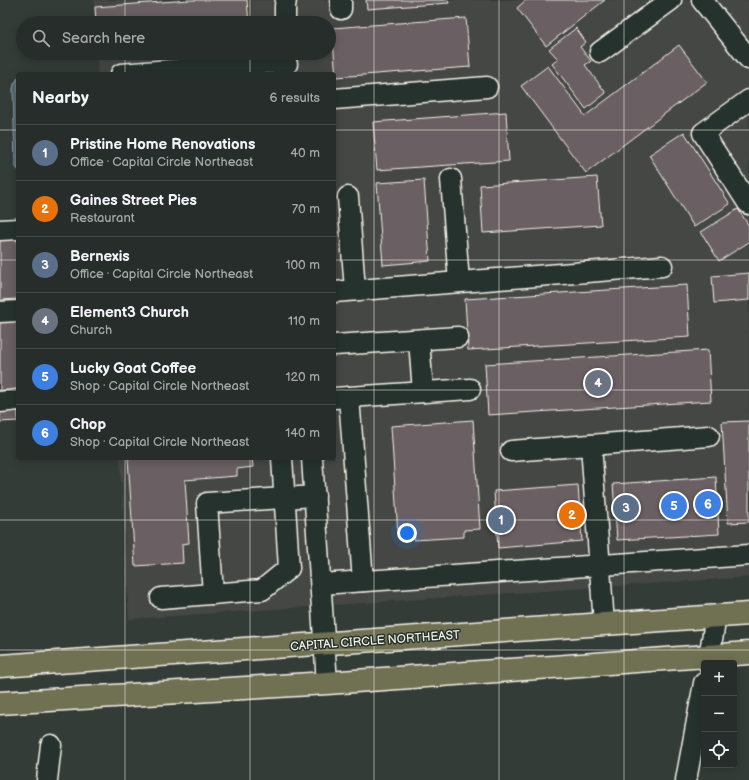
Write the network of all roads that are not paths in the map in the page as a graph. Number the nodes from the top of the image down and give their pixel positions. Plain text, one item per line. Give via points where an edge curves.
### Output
1 (286, 0) edge
2 (671, 0) edge
3 (712, 4) edge
4 (285, 16) edge
5 (600, 52) dead end
6 (749, 59) edge
7 (287, 64) edge
8 (145, 72) edge
9 (487, 87) dead end
10 (336, 99) edge
11 (749, 100) edge
12 (451, 179) dead end
13 (348, 197) dead end
14 (749, 204) edge
15 (16, 229) edge
16 (0, 230) edge
17 (662, 266) dead end
18 (460, 282) junction
19 (355, 290) junction
20 (336, 292) edge
21 (16, 311) edge
22 (0, 312) edge
23 (458, 337) dead end
24 (419, 340) junction
25 (336, 345) edge
26 (470, 389) dead end
27 (423, 392) junction
28 (341, 397) edge
29 (16, 400) edge
30 (0, 402) edge
31 (709, 436) dead end
32 (591, 445) junction
33 (511, 451) dead end
34 (282, 460) edge
35 (312, 460) edge
36 (315, 496) junction
37 (284, 498) junction
38 (749, 555) edge
39 (599, 565) junction
40 (363, 581) junction
41 (321, 584) junction
42 (213, 594) junction
43 (160, 598) dead end
44 (749, 614) edge
45 (716, 616) junction
46 (604, 624) junction
47 (324, 644) junction
48 (749, 653) edge
49 (708, 659) edge
50 (0, 666) edge
51 (327, 683) junction
52 (702, 696) edge
53 (0, 704) edge
54 (52, 745) dead end
55 (47, 780) edge
56 (686, 780) edge

1 - 4 street
2 - 5 street
3 - 6 street
7 - 8 street via 253,63
9 - 10 street
11 - 14 street via 703,133
12 - 18 street
13 - 19 street
15 - 16 street
17 - 18 street
18 - 19 street
19 - 20 street
21 - 22 street
23 - 24 street
24 - 25 street
24 - 27 street
26 - 27 street
27 - 28 street
28 - 40 street
29 - 30 street
31 - 32 street
32 - 33 street
32 - 39 street
34 - 37 street
35 - 36 street
36 - 37 street
36 - 41 street
37 - 42 street via 289,568 262,590
37 - 42 street via 207,503
38 - 39 street
39 - 40 street
39 - 46 street
40 - 41 street
41 - 47 street
42 - 43 street
44 - 45 main road, CAPITAL CIRCLE NORTHEAST
45 - 46 main road, CAPITAL CIRCLE NORTHEAST
45 - 49 street
46 - 47 main road, CAPITAL CIRCLE NORTHEAST
47 - 50 main road, CAPITAL CIRCLE NORTHEAST
47 - 51 street
48 - 49 main road
49 - 51 main road
51 - 53 main road
52 - 56 street
54 - 55 street

